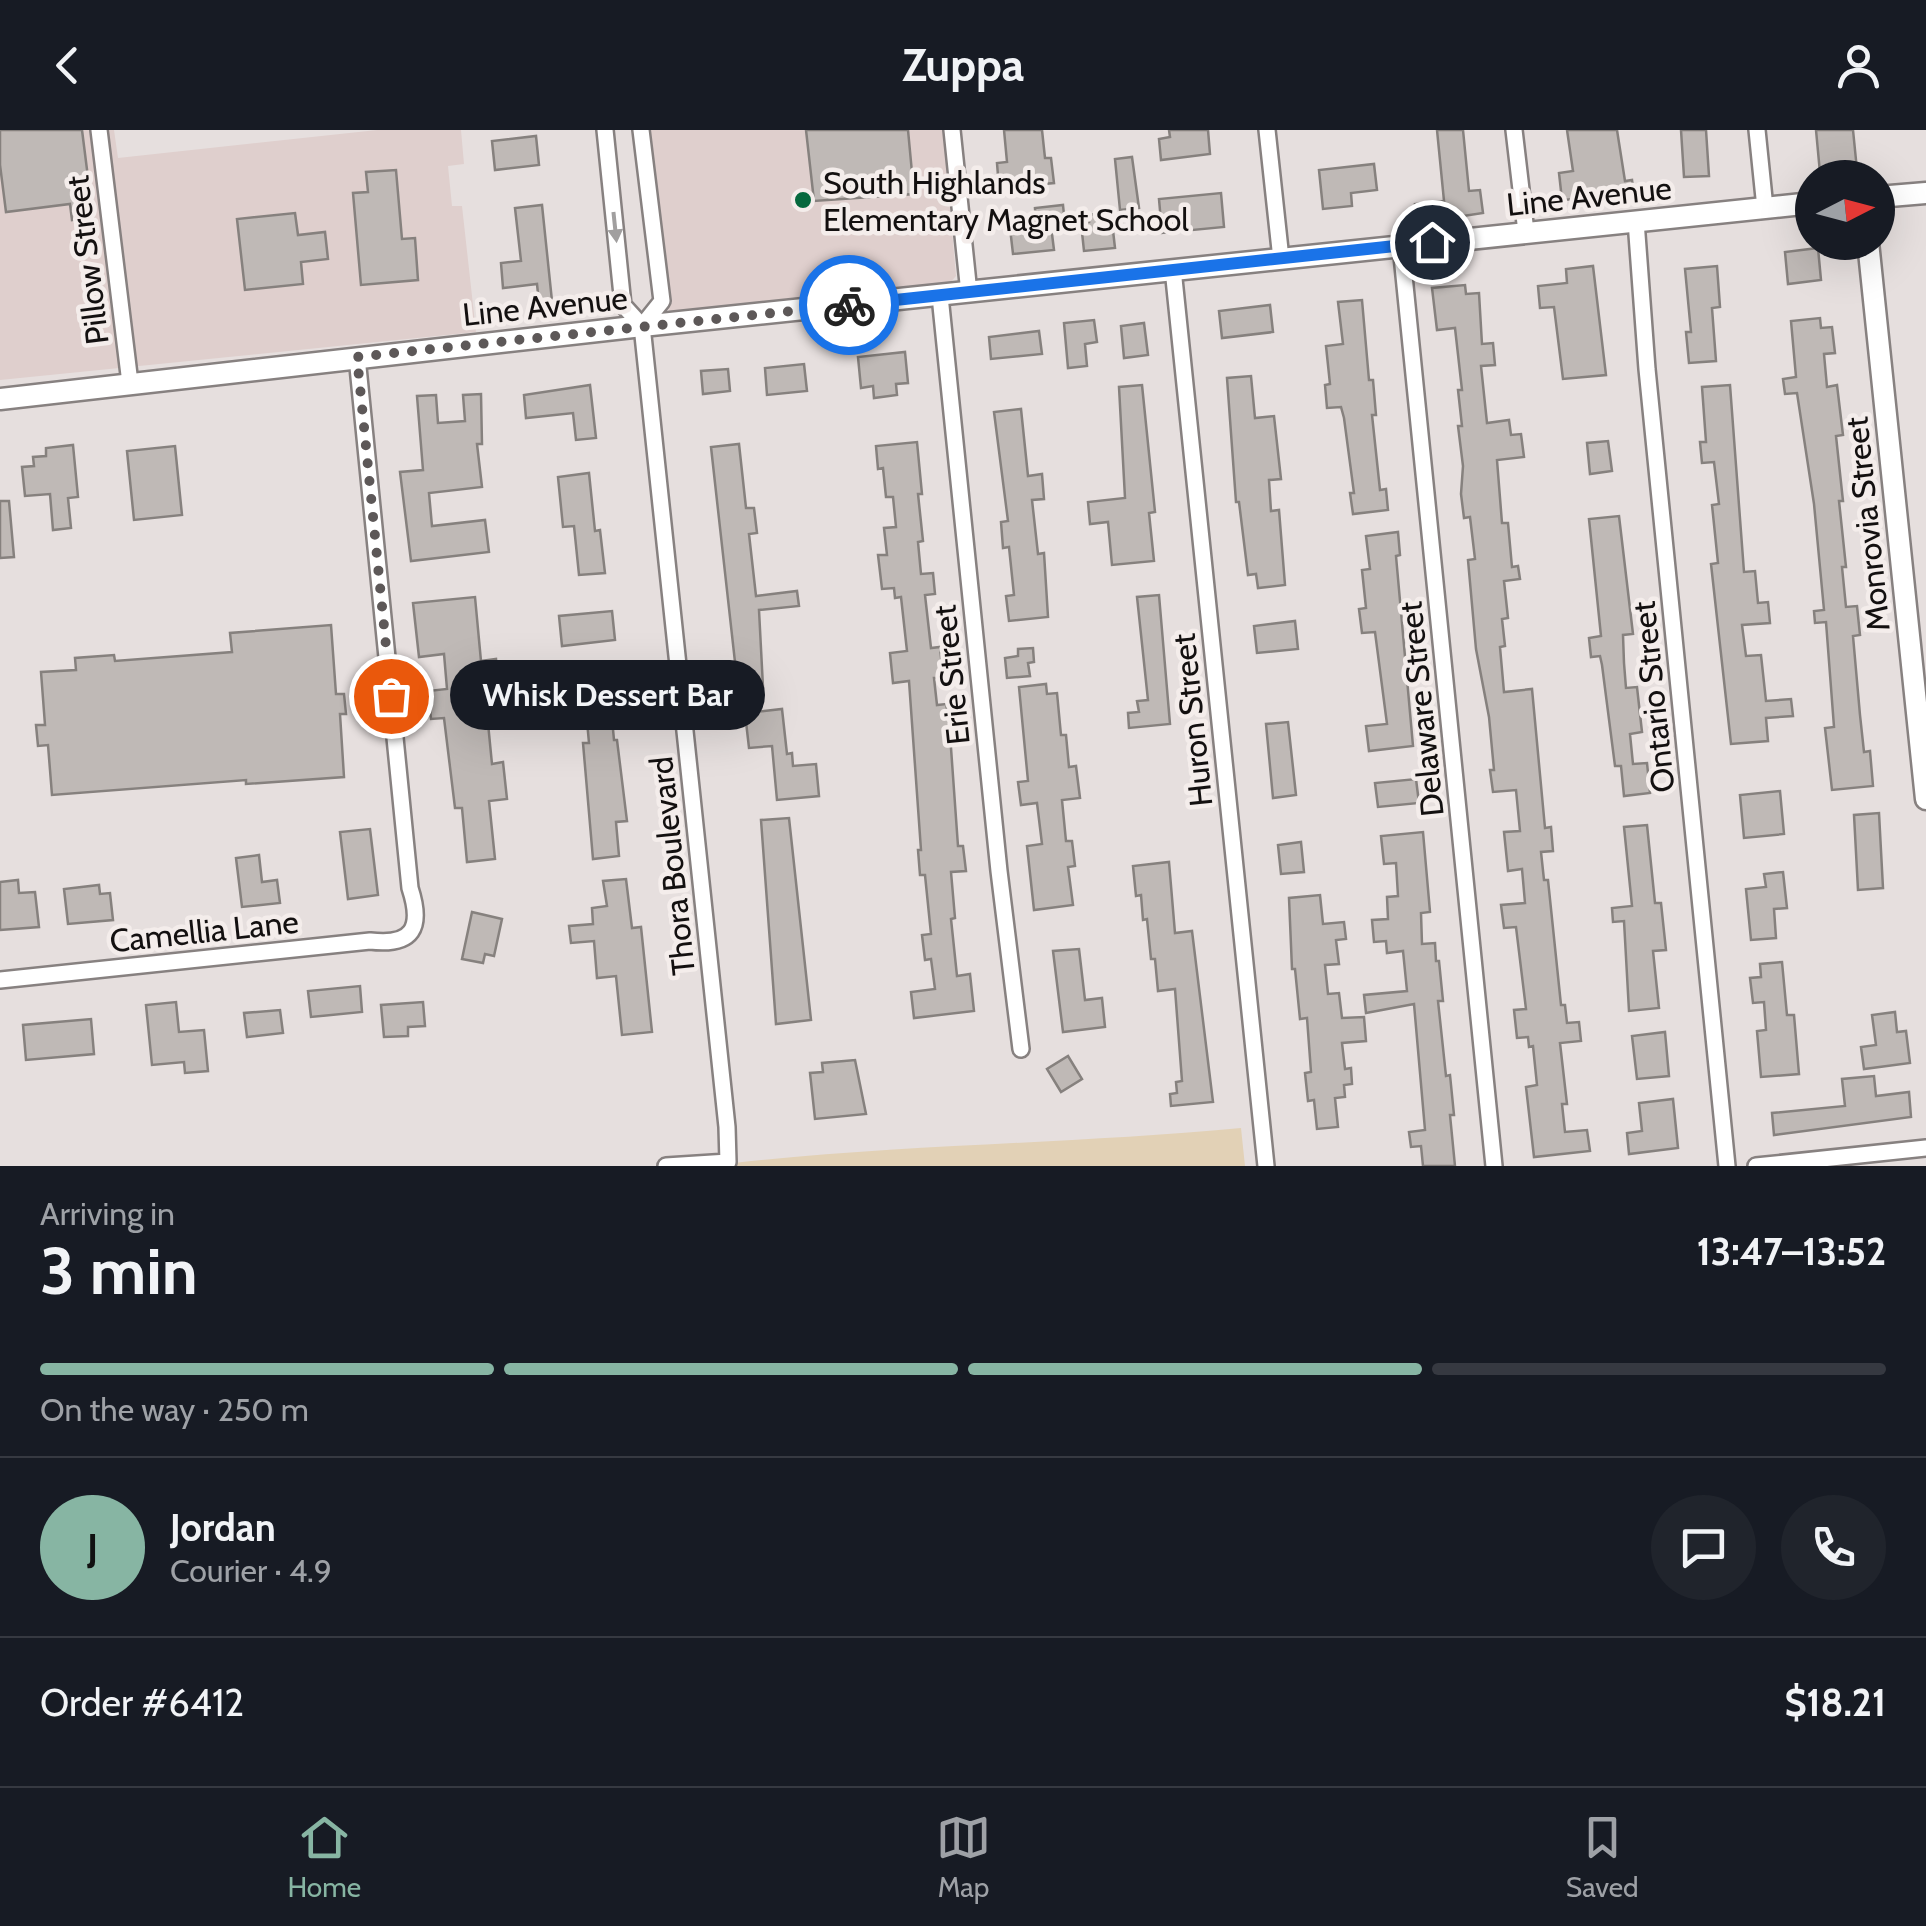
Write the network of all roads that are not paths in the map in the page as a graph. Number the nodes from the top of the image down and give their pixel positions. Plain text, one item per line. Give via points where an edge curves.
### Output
1 (99, 130) edge
2 (605, 130) edge
3 (641, 130) edge
4 (952, 130) edge
5 (1267, 130) edge
6 (1514, 130) edge
7 (1758, 130) edge
8 (1926, 192) edge
9 (1895, 195) edge
10 (1795, 205) edge
11 (1764, 208) junction
12 (1636, 221) junction
13 (1526, 232) junction
14 (1401, 246) junction
15 (1281, 259) junction
16 (1870, 260) edge
17 (1173, 269) junction
18 (969, 293) junction
19 (940, 296) junction
20 (642, 326) junction
21 (357, 357) junction
22 (130, 382) junction
23 (0, 398) edge
24 (1926, 799) edge
25 (0, 980) edge
26 (1020, 1048) dead end
27 (1926, 1148) edge
28 (666, 1166) edge
29 (1266, 1166) edge
30 (1494, 1166) edge
31 (1727, 1166) edge
32 (1756, 1166) edge

1 - 22 street, Pillow Street
2 -> 20 street, Thora Boulevard via 623,305
3 - 20 street, Thora Boulevard via 662,301
4 - 18 street
5 - 15 street
6 - 13 street
7 - 11 street
8 - 9 main road
10 - 11 main road, Line Avenue
11 - 12 main road, Line Avenue
12 - 13 main road, Line Avenue
12 - 31 street, Ontario Street
13 - 14 main road, Line Avenue
14 - 15 main road, Line Avenue
14 - 30 street, Delaware Street
15 - 17 main road, Line Avenue
16 - 24 main road, Monrovia Street
17 - 18 main road, Line Avenue
17 - 29 street, Huron Street
18 - 19 main road, Line Avenue
19 - 20 main road, Line Avenue
19 - 26 street, Erie Street
20 - 21 main road, Line Avenue
20 - 28 street, Thora Boulevard via 727,1127 728,1162
21 - 22 main road, Line Avenue
21 - 25 street, Camellia Lane via 417,917 412,932 388,943
22 - 23 main road, Line Avenue
27 - 32 street

